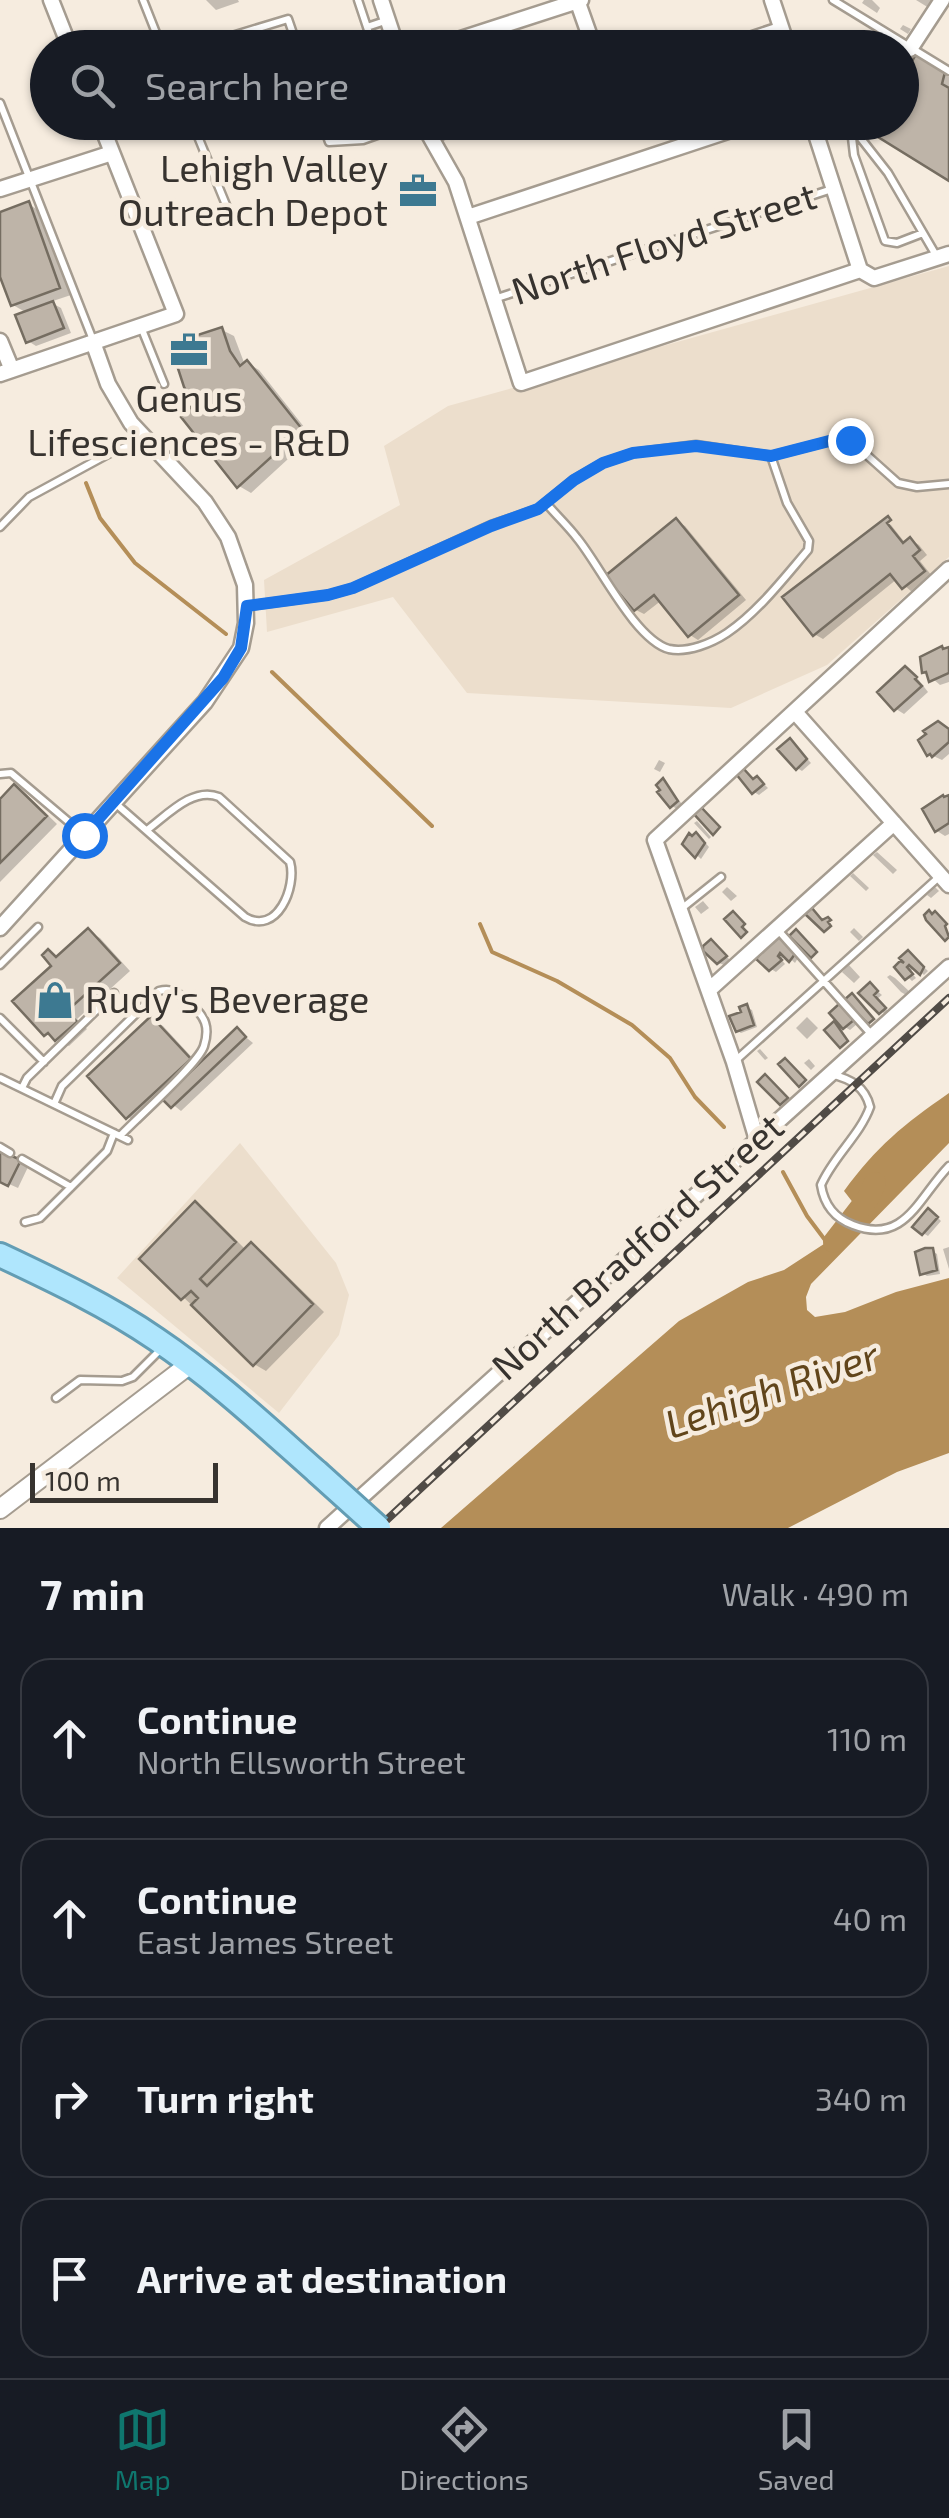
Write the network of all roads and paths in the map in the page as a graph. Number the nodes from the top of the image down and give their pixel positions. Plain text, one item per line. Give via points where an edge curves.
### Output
1 (51, 0) edge
2 (143, 0) edge
3 (358, 0) edge
4 (381, 0) edge
5 (578, 0) edge
6 (772, 0) edge
7 (834, 0) edge
8 (942, 0) edge
9 (388, 20) junction
10 (367, 26) junction
11 (780, 26) junction
12 (63, 30) edge
13 (155, 30) edge
14 (252, 30) edge
15 (292, 30) edge
16 (368, 30) edge
17 (391, 30) edge
18 (487, 30) edge
19 (588, 30) edge
20 (768, 30) edge
21 (781, 30) edge
22 (874, 30) edge
23 (919, 34) edge
24 (919, 59) edge
25 (949, 71) edge
26 (0, 103) edge
27 (107, 140) edge
28 (199, 140) edge
29 (328, 140) edge
30 (363, 140) edge
31 (431, 140) edge
32 (701, 140) edge
33 (818, 140) edge
34 (852, 140) edge
35 (861, 140) edge
36 (112, 153) junction
37 (30, 180) junction
38 (833, 188) junction
39 (0, 189) edge
40 (230, 217) dead end
41 (468, 217) junction
42 (923, 233) junction
43 (944, 256) edge
44 (860, 270) junction
45 (494, 299) junction
46 (140, 326) junction
47 (0, 340) edge
48 (93, 342) junction
49 (6, 372) edge
50 (164, 384) dead end
51 (146, 440) junction
52 (771, 456) junction
53 (949, 484) edge
54 (546, 504) junction
55 (0, 527) edge
56 (949, 569) edge
57 (247, 606) junction
58 (795, 712) junction
59 (0, 774) edge
60 (114, 802) junction
61 (894, 823) junction
62 (146, 830) junction
63 (84, 835) junction
64 (722, 876) dead end
65 (945, 880) edge
66 (682, 909) junction
67 (38, 927) dead end
68 (0, 928) edge
69 (776, 929) junction
70 (0, 964) edge
71 (949, 967) edge
72 (824, 981) junction
73 (710, 989) junction
74 (114, 993) dead end
75 (0, 1018) edge
76 (873, 1036) junction
77 (44, 1062) junction
78 (734, 1062) junction
79 (830, 1074) junction
80 (0, 1078) edge
81 (22, 1088) junction
82 (54, 1104) junction
83 (120, 1136) junction
84 (756, 1140) junction
85 (0, 1147) edge
86 (10, 1153) dead end
87 (22, 1159) dead end
88 (949, 1166) edge
89 (71, 1187) junction
90 (25, 1222) dead end
91 (10, 1259) edge
92 (164, 1345) junction
93 (190, 1364) junction
94 (56, 1398) dead end
95 (0, 1508) edge
96 (328, 1528) edge
97 (379, 1528) edge

1 - 12 street
2 - 13 lane
3 - 10 lane
4 - 9 street
5 - 18 street
5 - 19 street
6 - 11 street
7 - 22 lane
8 - 23 street
9 - 10 lane
9 - 17 street
10 - 16 lane
11 - 20 lane
11 - 21 street
14 - 15 lane via 288,19
24 - 25 lane
26 - 37 lane
27 - 36 street
28 - 40 lane
29 - 30 lane
31 - 41 street
32 - 41 street
33 - 38 street
34 - 42 lane via 885,241 896,244
35 - 42 lane
36 - 37 street
36 - 46 street via 176,314
37 - 39 street
37 - 48 lane
38 - 44 street
38 - 45 lane, North Floyd Street
41 - 45 street
42 - 43 lane
43 - 44 street via 874,278
44 - 45 street via 522,383
46 - 48 street
46 - 50 lane
47 - 49 street
48 - 49 street
48 - 51 street via 118,404
51 - 55 lane via 30,497
51 - 57 street via 218,519 239,565
52 - 53 lane via 850,440 898,483
52 - 54 lane via 696,446 633,453 574,480
52 - 54 lane via 787,504 810,541 808,550 728,632 700,646 664,648 637,623 580,540
54 - 57 lane via 353,588
56 - 58 street
57 - 60 street via 241,648 223,678
58 - 61 street
58 - 66 street via 655,840
59 - 63 lane via 11,773
60 - 62 lane
60 - 63 street
61 - 65 street
61 - 69 street
62 - 62 lane via 252,921 270,918 283,906 292,882 290,862 219,797 190,798
63 - 68 street
64 - 66 lane
65 - 72 lane
66 - 73 street
67 - 70 lane
69 - 72 lane
69 - 73 street
71 - 76 street, North Bradford Street
72 - 76 lane
72 - 78 lane
73 - 78 street
74 - 77 lane
75 - 77 lane
76 - 79 street, North Bradford Street
77 - 81 lane
78 - 84 street
79 - 84 street, North Bradford Street
79 - 88 lane via 861,1088 870,1106 821,1185 827,1206 845,1222 885,1232 908,1218
80 - 81 lane
81 - 82 lane
82 - 83 lane
82 - 83 lane via 62,1086 159,990 177,992 204,1016 204,1050
83 - 89 lane
84 - 96 street, North Bradford Street
85 - 86 lane
87 - 89 lane
89 - 90 lane via 40,1218
91 - 92 main road
92 - 93 main road
92 - 94 lane via 133,1378 80,1380
93 - 95 street
93 - 97 main road, bridge

